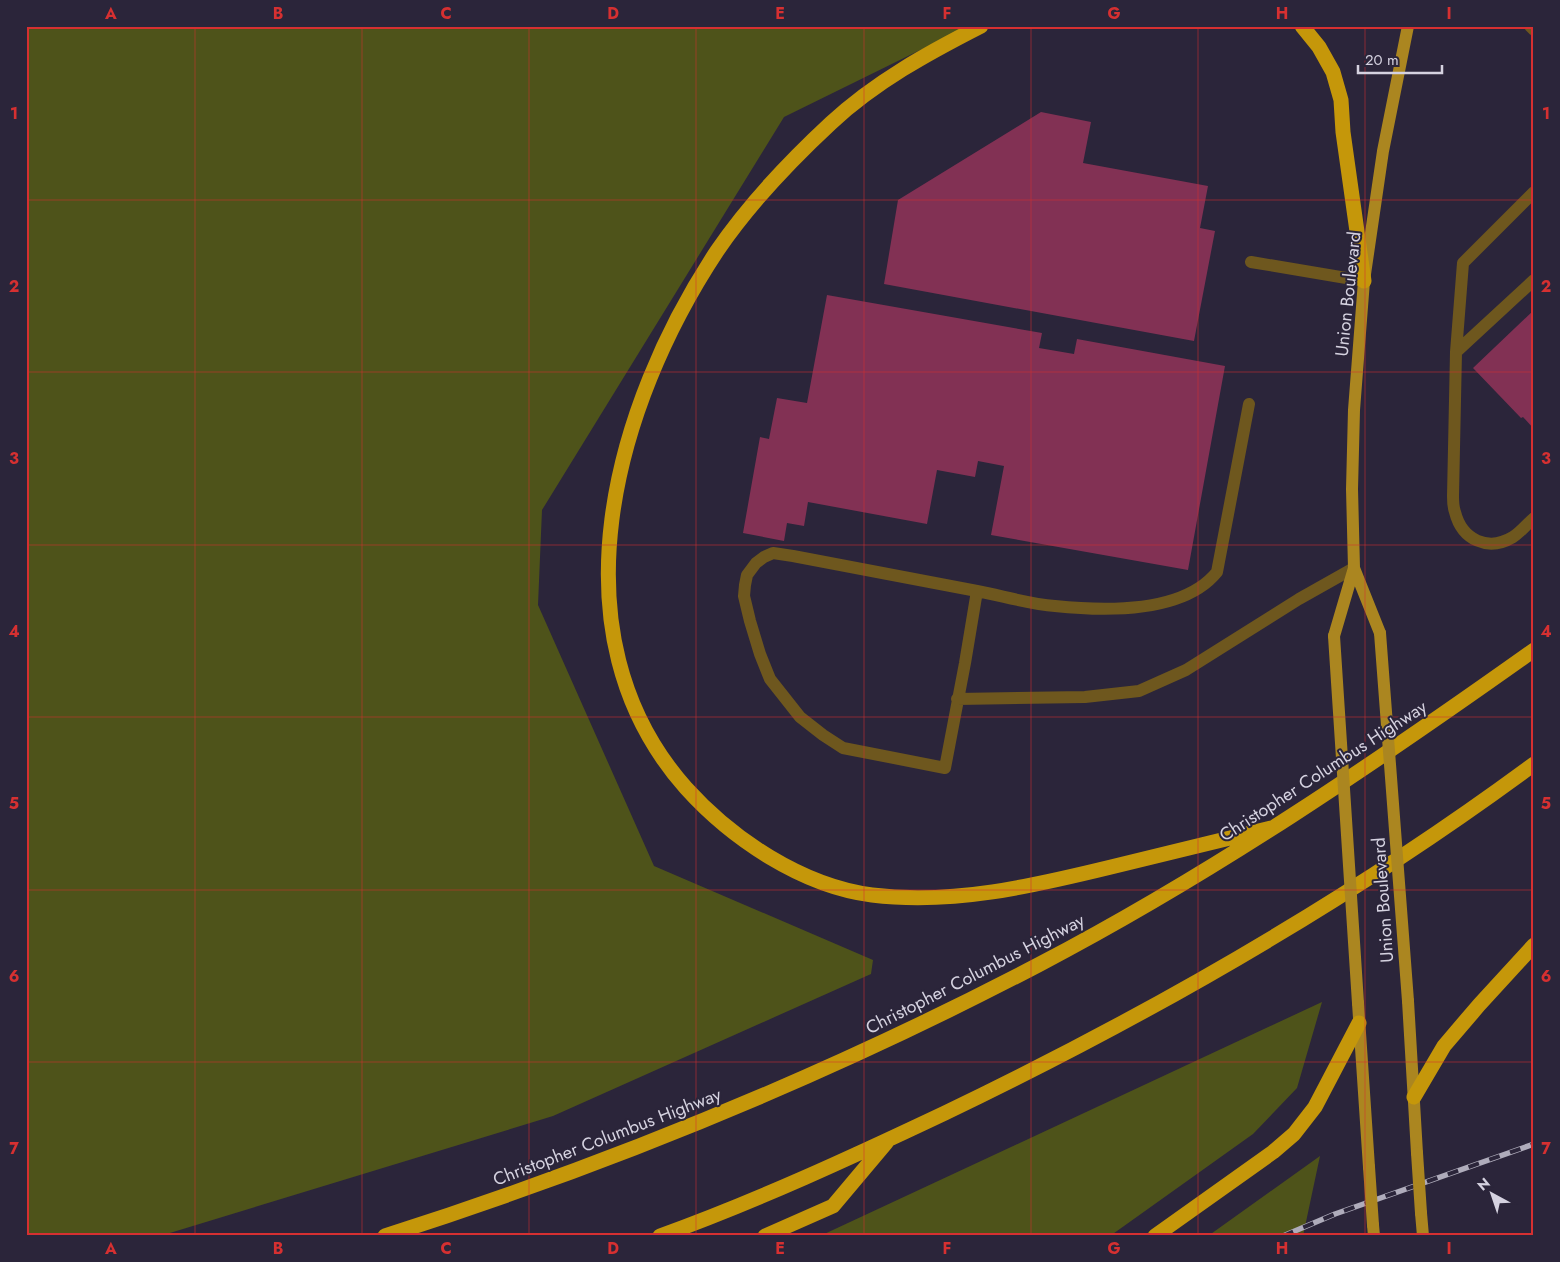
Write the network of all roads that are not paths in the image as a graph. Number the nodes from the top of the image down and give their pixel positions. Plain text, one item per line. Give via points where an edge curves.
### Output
1 (981, 26) edge
2 (1302, 26) edge
3 (1408, 26) edge
4 (1530, 26) edge
5 (1534, 30) edge
6 (1534, 192) edge
7 (1251, 262) dead end
8 (1534, 280) edge
9 (1364, 281) junction
10 (1456, 352) junction
11 (1249, 404) dead end
12 (1534, 518) edge
13 (1354, 568) junction
14 (977, 591) junction
15 (1534, 650) edge
16 (957, 699) junction
17 (1534, 764) edge
18 (1271, 828) junction
19 (1534, 945) edge
20 (1359, 1023) junction
21 (1414, 1097) junction
22 (889, 1140) junction
23 (1374, 1230) edge
24 (385, 1236) edge
25 (660, 1236) edge
26 (765, 1236) edge
27 (1155, 1236) edge
28 (1423, 1236) edge

1 - 18 highway via 932,51 881,83 834,120 750,206 689,296 664,343 644,395 626,449 615,497 608,587 612,630 621,670 653,743 700,803 760,852 794,870 841,888 870,895 955,897 1034,885
2 - 9 highway via 1333,72 1341,100
3 - 9 main road, Union Boulevard via 1384,150
4 - 5 lane
6 - 10 lane via 1463,263
7 - 9 lane
8 - 10 lane
9 - 13 main road, Union Boulevard via 1354,410
10 - 12 lane via 1453,496 1454,511 1460,524 1476,540 1495,544 1515,535
11 - 14 lane via 1217,572 1201,587 1166,602 1107,610 1053,606
13 - 16 lane via 1186,670 1139,691 1085,697
13 - 20 main road, Union Boulevard, bridge via 1334,636
13 - 21 main road, Union Boulevard, bridge via 1380,633
14 - 16 lane
14 - 16 lane via 773,554 756,563 745,584 744,596 770,680 800,717 843,748 945,768
15 - 18 highway, Christopher Columbus Highway via 1432,723
17 - 22 highway via 1438,834 1225,966 1090,1040
18 - 24 highway, Christopher Columbus Highway via 1134,912 1041,964 860,1054 639,1147
19 - 21 highway via 1444,1046
20 - 23 main road, Union Boulevard, bridge
20 - 27 highway via 1315,1107 1294,1134
21 - 28 main road, Union Boulevard, bridge
22 - 25 highway
22 - 26 highway via 833,1206

